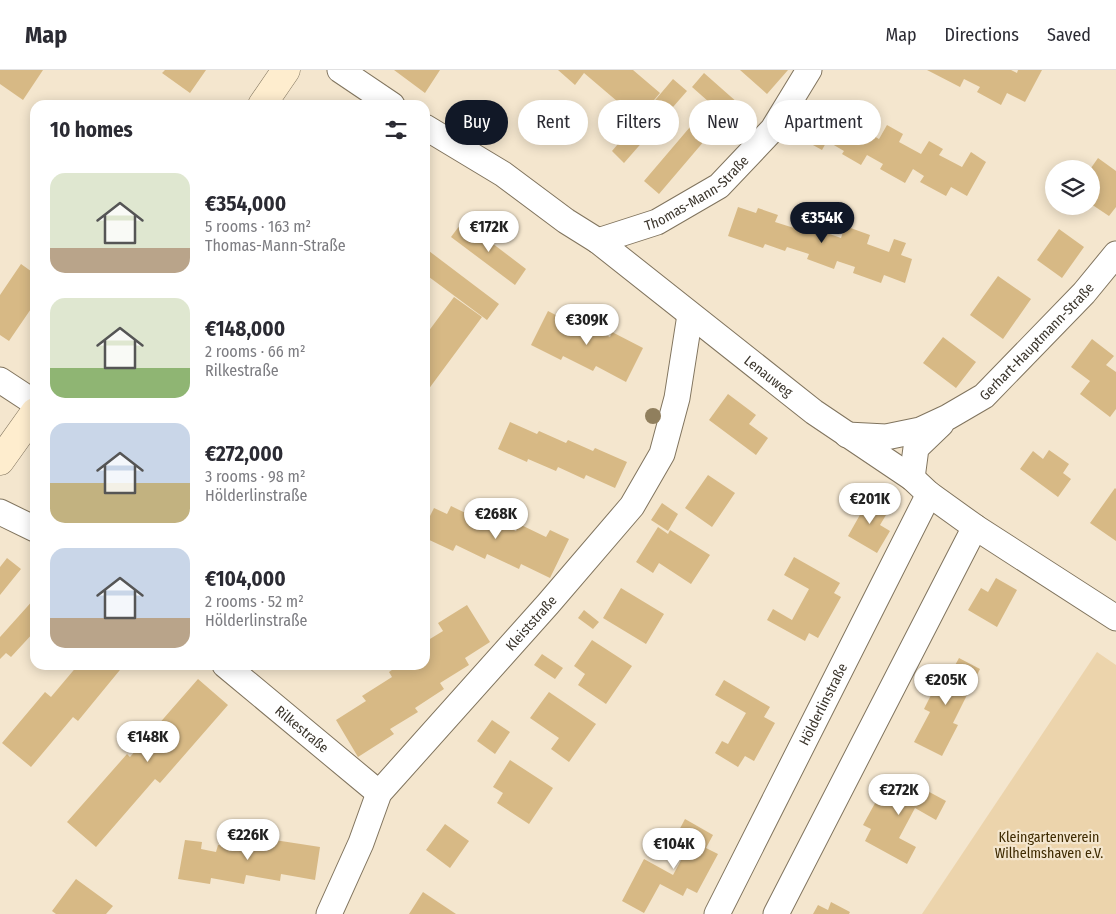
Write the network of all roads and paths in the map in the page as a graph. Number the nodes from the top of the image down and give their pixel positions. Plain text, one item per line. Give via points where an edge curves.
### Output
1 (286, 70) edge
2 (340, 70) edge
3 (809, 70) edge
4 (265, 100) edge
5 (385, 100) edge
6 (430, 131) edge
7 (598, 241) junction
8 (1116, 254) edge
9 (690, 315) junction
10 (0, 380) edge
11 (30, 400) edge
12 (948, 417) junction
13 (30, 419) edge
14 (846, 435) junction
15 (0, 461) edge
16 (921, 486) junction
17 (0, 512) edge
18 (975, 526) junction
19 (30, 527) edge
20 (1116, 618) edge
21 (231, 670) edge
22 (379, 793) junction
23 (330, 914) edge
24 (717, 914) edge
25 (776, 914) edge

1 - 4 main road
2 - 5 street
3 - 7 street, Thomas-Mann-Straße via 773,129 719,186 657,222
6 - 7 street, Lenauweg via 503,174
7 - 9 street, Lenauweg
8 - 12 street, Gerhart-Hauptmann-Straße via 1084,293 984,396
9 - 14 street, Lenauweg
9 - 22 street, Kleiststraße via 677,398 662,454 632,506
10 - 11 street
12 - 14 street, Gerhart-Hauptmann-Straße via 920,430 886,437
12 - 16 street, Gerhart-Hauptmann-Straße via 916,448
13 - 15 main road
14 - 16 street, Lenauweg
16 - 18 street, Lenauweg
16 - 24 street, Hölderlinstraße
17 - 19 street
18 - 20 street, Lenauweg
18 - 25 street
21 - 22 street, Rilkestraße
22 - 23 street, Kleiststraße

